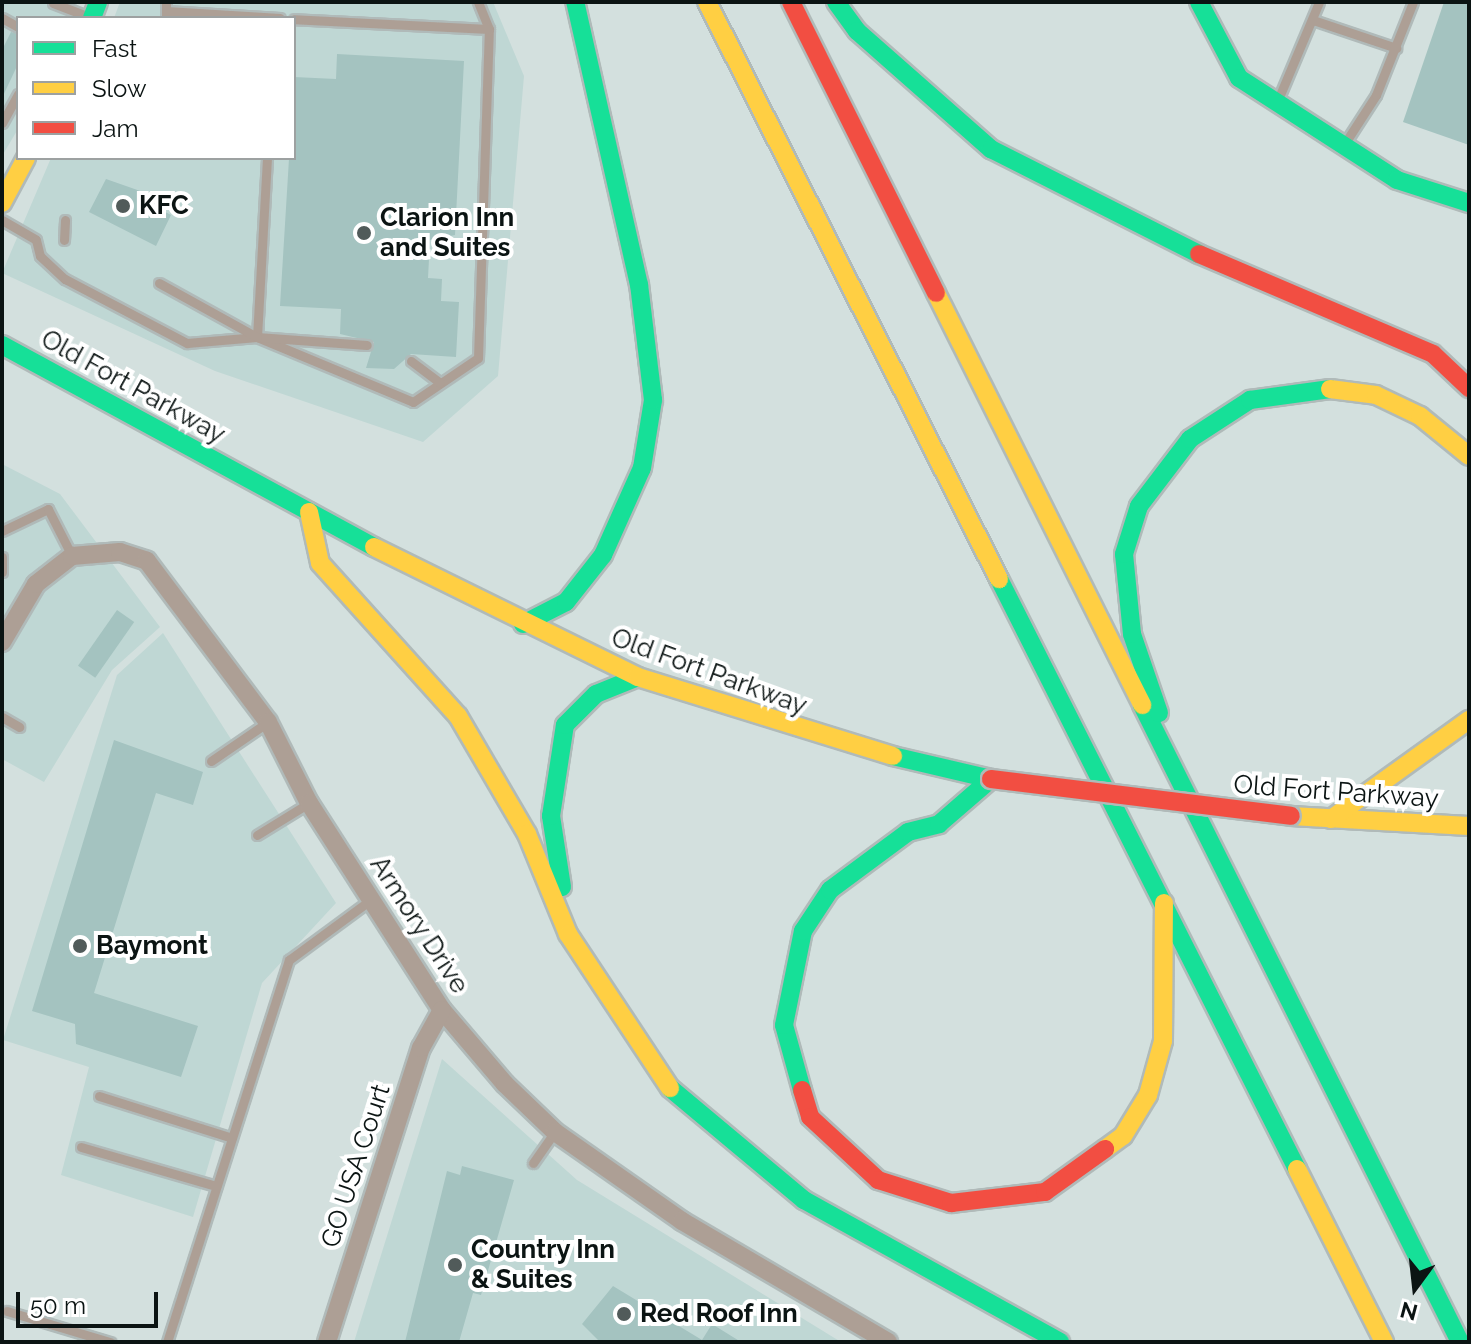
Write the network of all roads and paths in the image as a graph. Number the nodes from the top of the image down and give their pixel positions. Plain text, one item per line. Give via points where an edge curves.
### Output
1 (478, 2) edge
2 (575, 2) edge
3 (707, 2) edge
4 (791, 2) edge
5 (836, 2) edge
6 (1199, 2) edge
7 (1319, 2) edge
8 (1413, 2) edge
9 (53, 3) edge
10 (166, 10) edge
11 (87, 16) edge
12 (246, 16) edge
13 (296, 19) edge
14 (1313, 20) junction
15 (489, 29) junction
16 (1396, 48) junction
17 (16, 98) edge
18 (1277, 103) junction
19 (2, 123) edge
20 (1344, 146) junction
21 (25, 160) edge
22 (267, 160) edge
23 (4, 193) edge
24 (1469, 203) edge
25 (2, 220) edge
26 (65, 220) dead end
27 (64, 240) dead end
28 (159, 283) dead end
29 (257, 337) junction
30 (2, 345) edge
31 (367, 345) dead end
32 (411, 361) dead end
33 (440, 383) junction
34 (1469, 388) edge
35 (1469, 456) edge
36 (309, 512) junction
37 (2, 531) edge
38 (72, 556) junction
39 (2, 557) edge
40 (2, 572) edge
41 (523, 624) junction
42 (2, 642) edge
43 (638, 677) junction
44 (2, 717) edge
45 (1469, 720) edge
46 (268, 722) junction
47 (19, 727) dead end
48 (1158, 740) junction
49 (211, 761) dead end
50 (991, 779) junction
51 (309, 803) junction
52 (1331, 819) junction
53 (1469, 826) edge
54 (257, 835) dead end
55 (1164, 896) junction
56 (373, 898) junction
57 (611, 1009) junction
58 (442, 1010) junction
59 (99, 1096) dead end
60 (555, 1132) junction
61 (232, 1138) junction
62 (81, 1147) dead end
63 (533, 1163) dead end
64 (216, 1186) junction
65 (7, 1311) dead end
66 (110, 1342) edge
67 (167, 1342) edge
68 (327, 1342) edge
69 (888, 1342) edge
70 (1060, 1342) edge
71 (1384, 1342) edge
72 (1460, 1342) edge

1 - 15 lane
2 - 41 main road via 639,285 653,400 642,468 611,541 566,602
3 - 55 main road
4 - 48 main road
5 - 34 main road via 857,31 991,149 1128,224 1433,354
6 - 18 main road via 1239,78
7 - 14 lane
8 - 16 lane
9 - 11 lane
10 - 12 lane
13 - 15 lane
14 - 16 lane
14 - 18 lane
15 - 33 lane via 478,358
16 - 20 lane
17 - 19 lane
18 - 20 main road
20 - 24 main road via 1397,180
21 - 23 main road
22 - 29 lane
25 - 29 lane via 36,240 40,256 65,279 187,343
26 - 27 lane
28 - 29 lane
29 - 31 lane
29 - 33 lane via 413,402
30 - 36 main road, Old Fort Parkway
32 - 33 lane
35 - 48 main road via 1420,416 1376,395 1334,388 1250,400 1190,439 1139,506 1124,554 1132,634 1159,698
36 - 41 main road, Old Fort Parkway
36 - 57 main road via 320,563 458,716 527,834 568,934
37 - 38 lane via 48,509
38 - 42 street via 36,584
38 - 46 street, Armory Drive via 120,552 147,561
39 - 40 lane
41 - 43 main road, Old Fort Parkway
43 - 50 main road, Old Fort Parkway via 820,739
43 - 57 main road via 596,694 565,725 551,816 563,894
44 - 47 lane
45 - 52 main road
46 - 49 lane
46 - 51 street, Armory Drive
48 - 72 main road
50 - 52 main road, Old Fort Parkway, bridge
50 - 55 main road via 939,824 884,846 830,890 803,931 788,980 784,1025 810,1117 878,1180 951,1203 1000,1202 1045,1192 1123,1136 1148,1095 1163,1041
51 - 54 lane
51 - 56 street, Armory Drive
52 - 53 main road, Old Fort Parkway
55 - 71 main road
56 - 58 street, Armory Drive
56 - 61 lane via 289,960
57 - 70 main road via 678,1101 804,1200
58 - 60 street, Armory Drive
58 - 68 street, GO USA Court via 421,1048
59 - 61 lane
60 - 63 lane
60 - 69 street, Armory Drive via 692,1228
61 - 64 lane
62 - 64 lane
64 - 67 lane
65 - 66 lane

